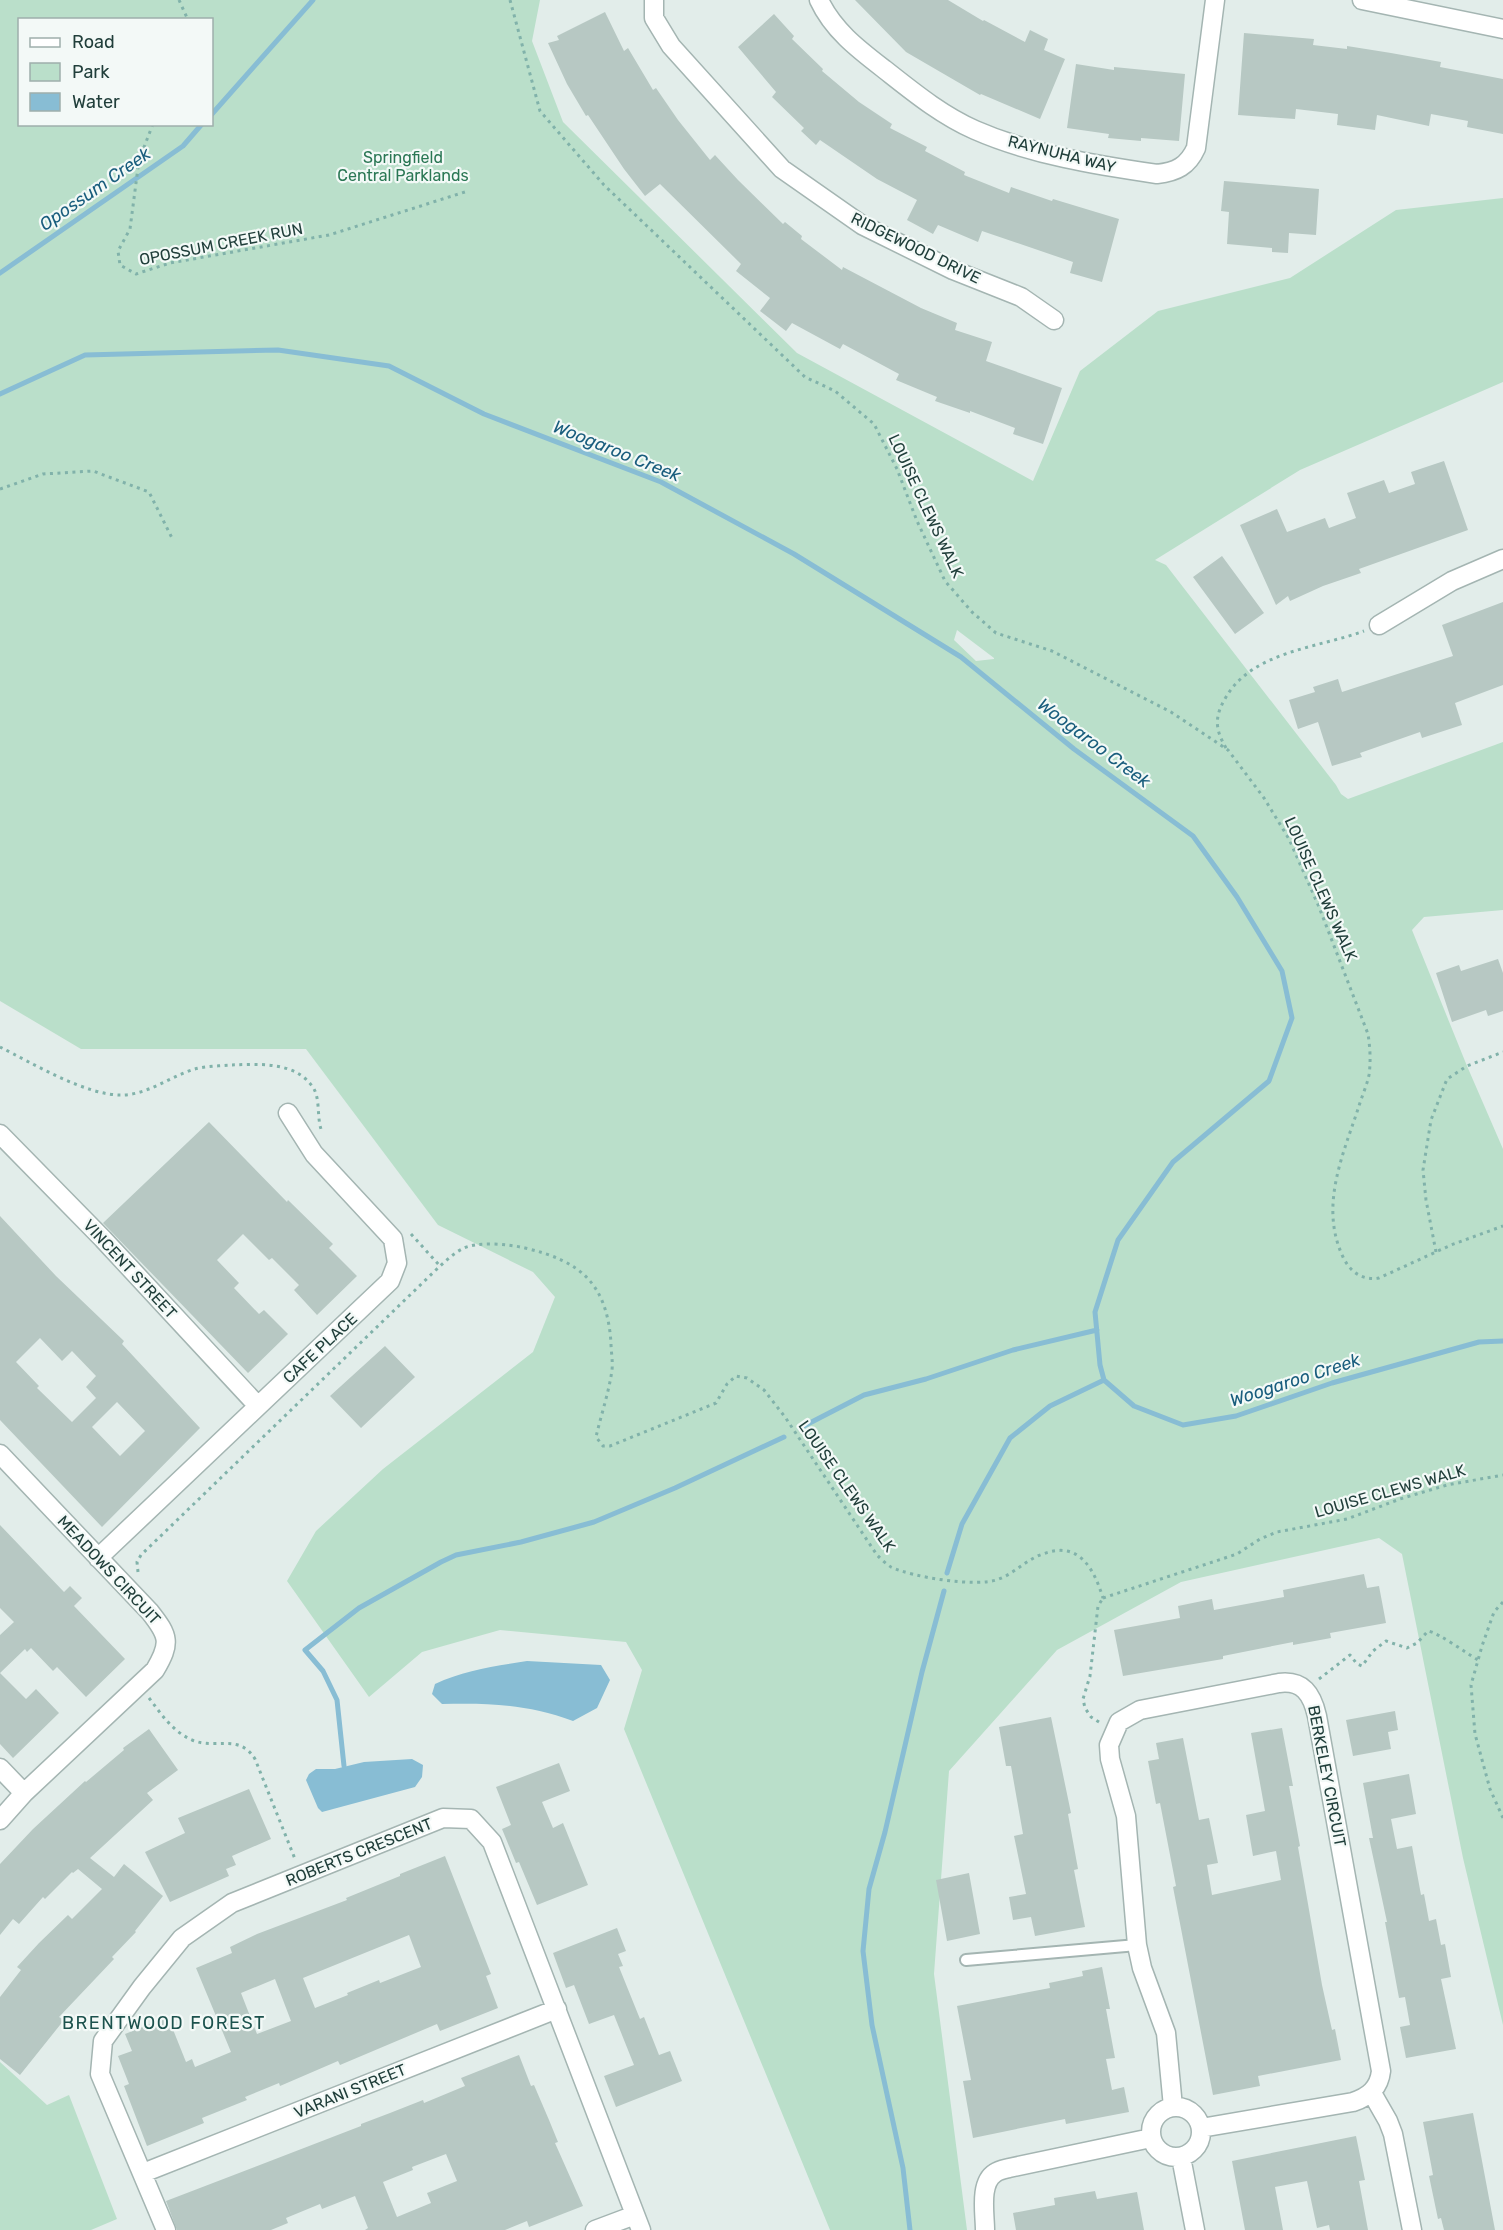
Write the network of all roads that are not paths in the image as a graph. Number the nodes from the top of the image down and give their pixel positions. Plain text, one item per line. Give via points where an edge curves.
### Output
1 (654, 0) edge
2 (819, 0) edge
3 (1215, 0) edge
4 (1362, 0) edge
5 (1503, 29) edge
6 (1054, 320) dead end
7 (1503, 560) edge
8 (1379, 625) road end
9 (288, 1113) dead end
10 (0, 1134) edge
11 (258, 1406) junction
12 (0, 1454) edge
13 (98, 1558) junction
14 (0, 1768) edge
15 (24, 1794) junction
16 (0, 1820) edge
17 (1137, 1945) junction
18 (966, 1960) dead end
19 (557, 2009) junction
20 (1372, 2093) junction
21 (1173, 2107) junction
22 (1201, 2128) junction
23 (1151, 2138) junction
24 (1181, 2157) junction
25 (143, 2173) junction
26 (638, 2222) edge
27 (166, 2230) edge
28 (595, 2230) edge
29 (985, 2230) edge
30 (1195, 2230) edge
31 (1412, 2230) edge

1 - 6 street, RIDGEWOOD DRIVE via 654,18 671,46 782,169 862,225 953,270 1021,297
2 - 3 street, RAYNUHA WAY via 847,40 922,100 974,129 1029,149 1156,174 1183,167 1196,148
4 - 5 street
7 - 8 street via 1452,581
9 - 11 street, CAFE PLACE via 314,1154 393,1239 397,1263 390,1281
10 - 11 street, VINCENT STREET
11 - 13 street, CAFE PLACE
12 - 13 street, MEADOWS CIRCUIT
13 - 15 street, MEADOWS CIRCUIT via 163,1629 166,1651 155,1670
14 - 15 street
15 - 16 street, MEADOWS CIRCUIT
17 - 18 lane
17 - 20 street, BERKELEY CIRCUIT via 1126,1816 1110,1759 1109,1745 1119,1722 1151,1708 1279,1683 1297,1683 1311,1697 1317,1716 1381,2071
17 - 21 street via 1167,2033
19 - 25 street, VARANI STREET
19 - 25 street, ROBERTS CRESCENT via 492,1842 471,1819 443,1818 231,1903 182,1938 103,2041 100,2074
19 - 26 street, ROBERTS CRESCENT
20 - 22 street via 1353,2102
20 - 31 street via 1393,2134
21 - 22 street via 1191,2112
21 - 23 street via 1154,2120
22 - 24 street via 1197,2147
23 - 24 street via 1166,2156
23 - 29 street via 995,2173 984,2194
24 - 30 street
25 - 27 street, ROBERTS CRESCENT
26 - 28 street

